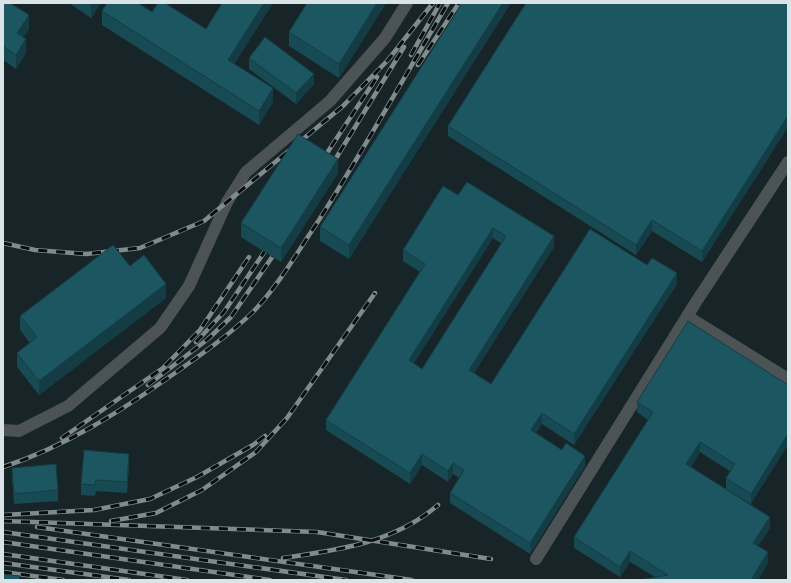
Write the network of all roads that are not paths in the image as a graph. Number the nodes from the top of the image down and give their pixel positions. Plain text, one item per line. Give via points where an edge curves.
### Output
1 (407, 3) edge
2 (788, 162) edge
3 (687, 316) junction
4 (788, 379) edge
5 (3, 430) edge
6 (536, 560) dead end

1 - 5 lane via 385,38 330,101 246,172 227,202 189,286 160,328 68,406 19,431
2 - 3 lane
3 - 4 lane
3 - 6 lane

